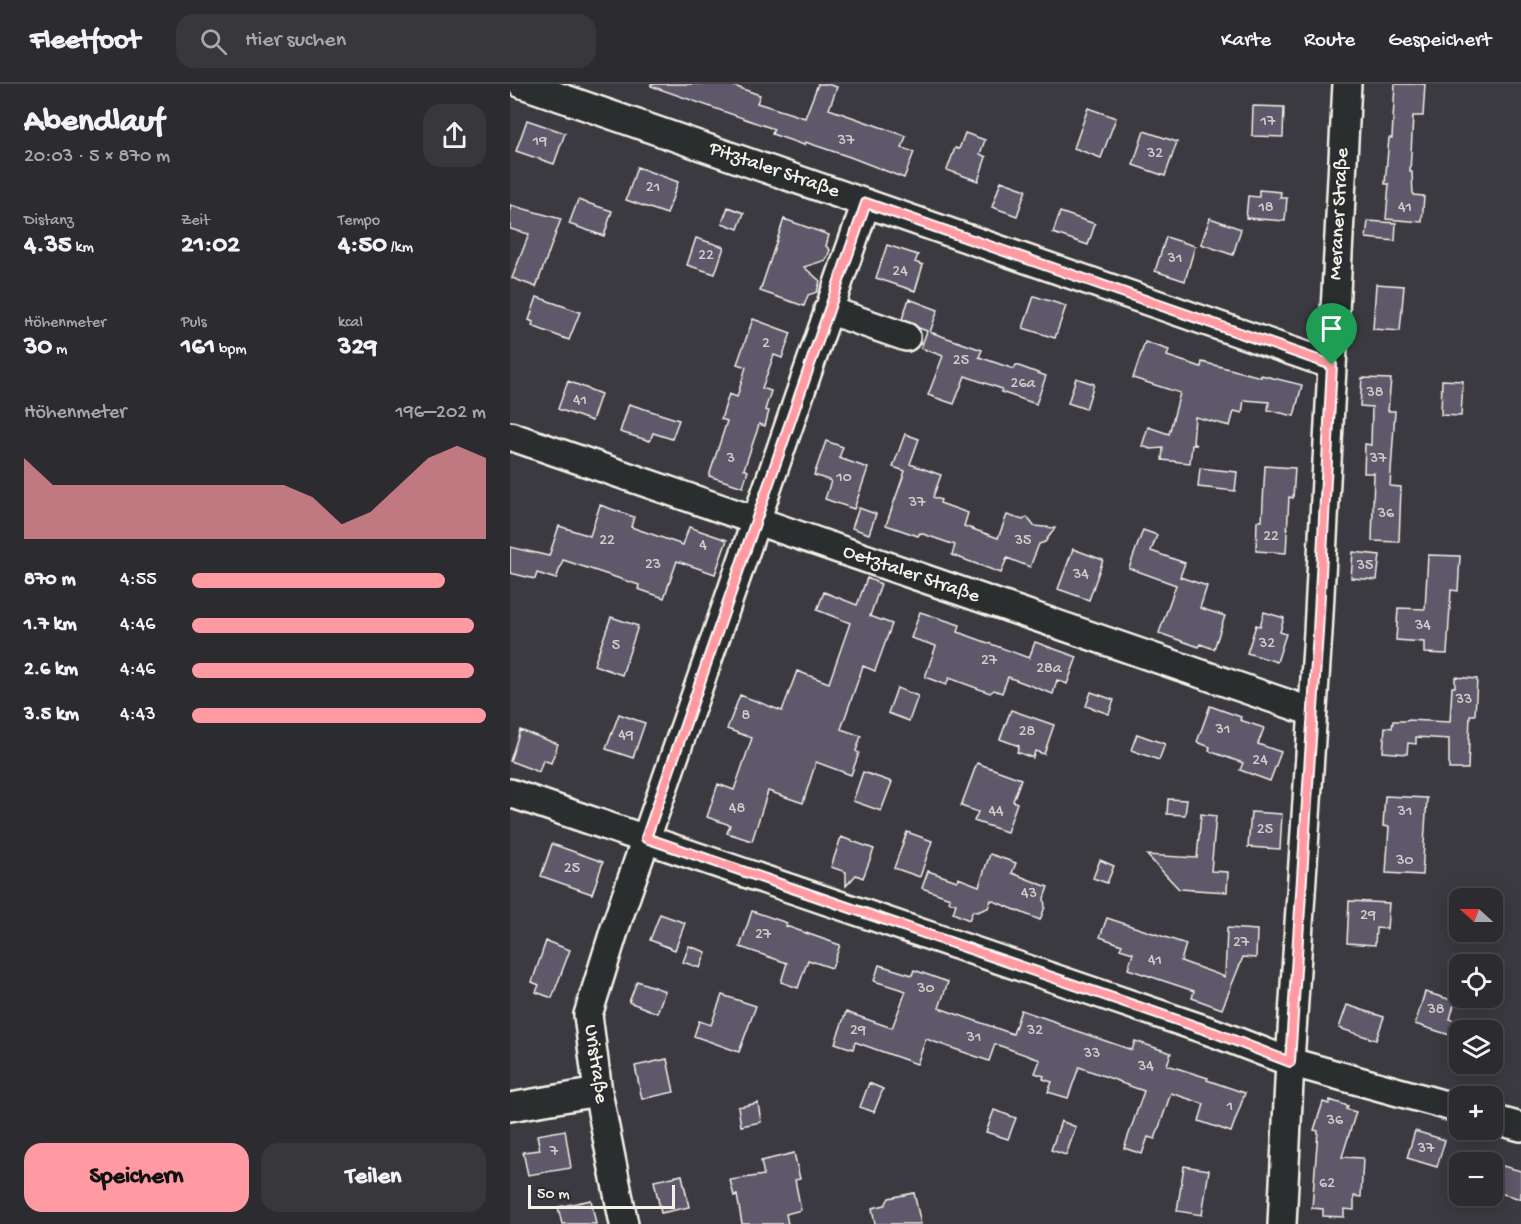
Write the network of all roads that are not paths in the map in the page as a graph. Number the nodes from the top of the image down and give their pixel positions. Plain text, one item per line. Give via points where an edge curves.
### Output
1 (522, 84) edge
2 (1347, 84) edge
3 (866, 203) junction
4 (828, 310) junction
5 (906, 337) dead end
6 (1332, 365) junction
7 (510, 436) edge
8 (756, 522) junction
9 (1312, 712) junction
10 (510, 793) edge
11 (646, 838) junction
12 (1290, 1062) junction
13 (598, 1092) junction
14 (1449, 1106) edge
15 (510, 1107) edge
16 (1503, 1122) edge
17 (1521, 1127) edge
18 (624, 1224) edge
19 (1282, 1224) edge

1 - 3 street, Pitztaler Straße
2 - 6 street, Meraner Straße
3 - 4 street, Uristraße
3 - 6 street, Pitztaler Straße
4 - 5 street
4 - 8 street, Uristraße
6 - 9 street, Meraner Straße
7 - 8 street, Oetztaler Straße
8 - 9 street, Oetztaler Straße
8 - 11 street, Uristraße
9 - 12 street, Meraner Straße
10 - 11 street
11 - 12 street
11 - 13 street, Uristraße via 588,1015
12 - 14 street
12 - 19 street, Meraner Straße
13 - 15 street
13 - 18 street, Uristraße
16 - 17 street

